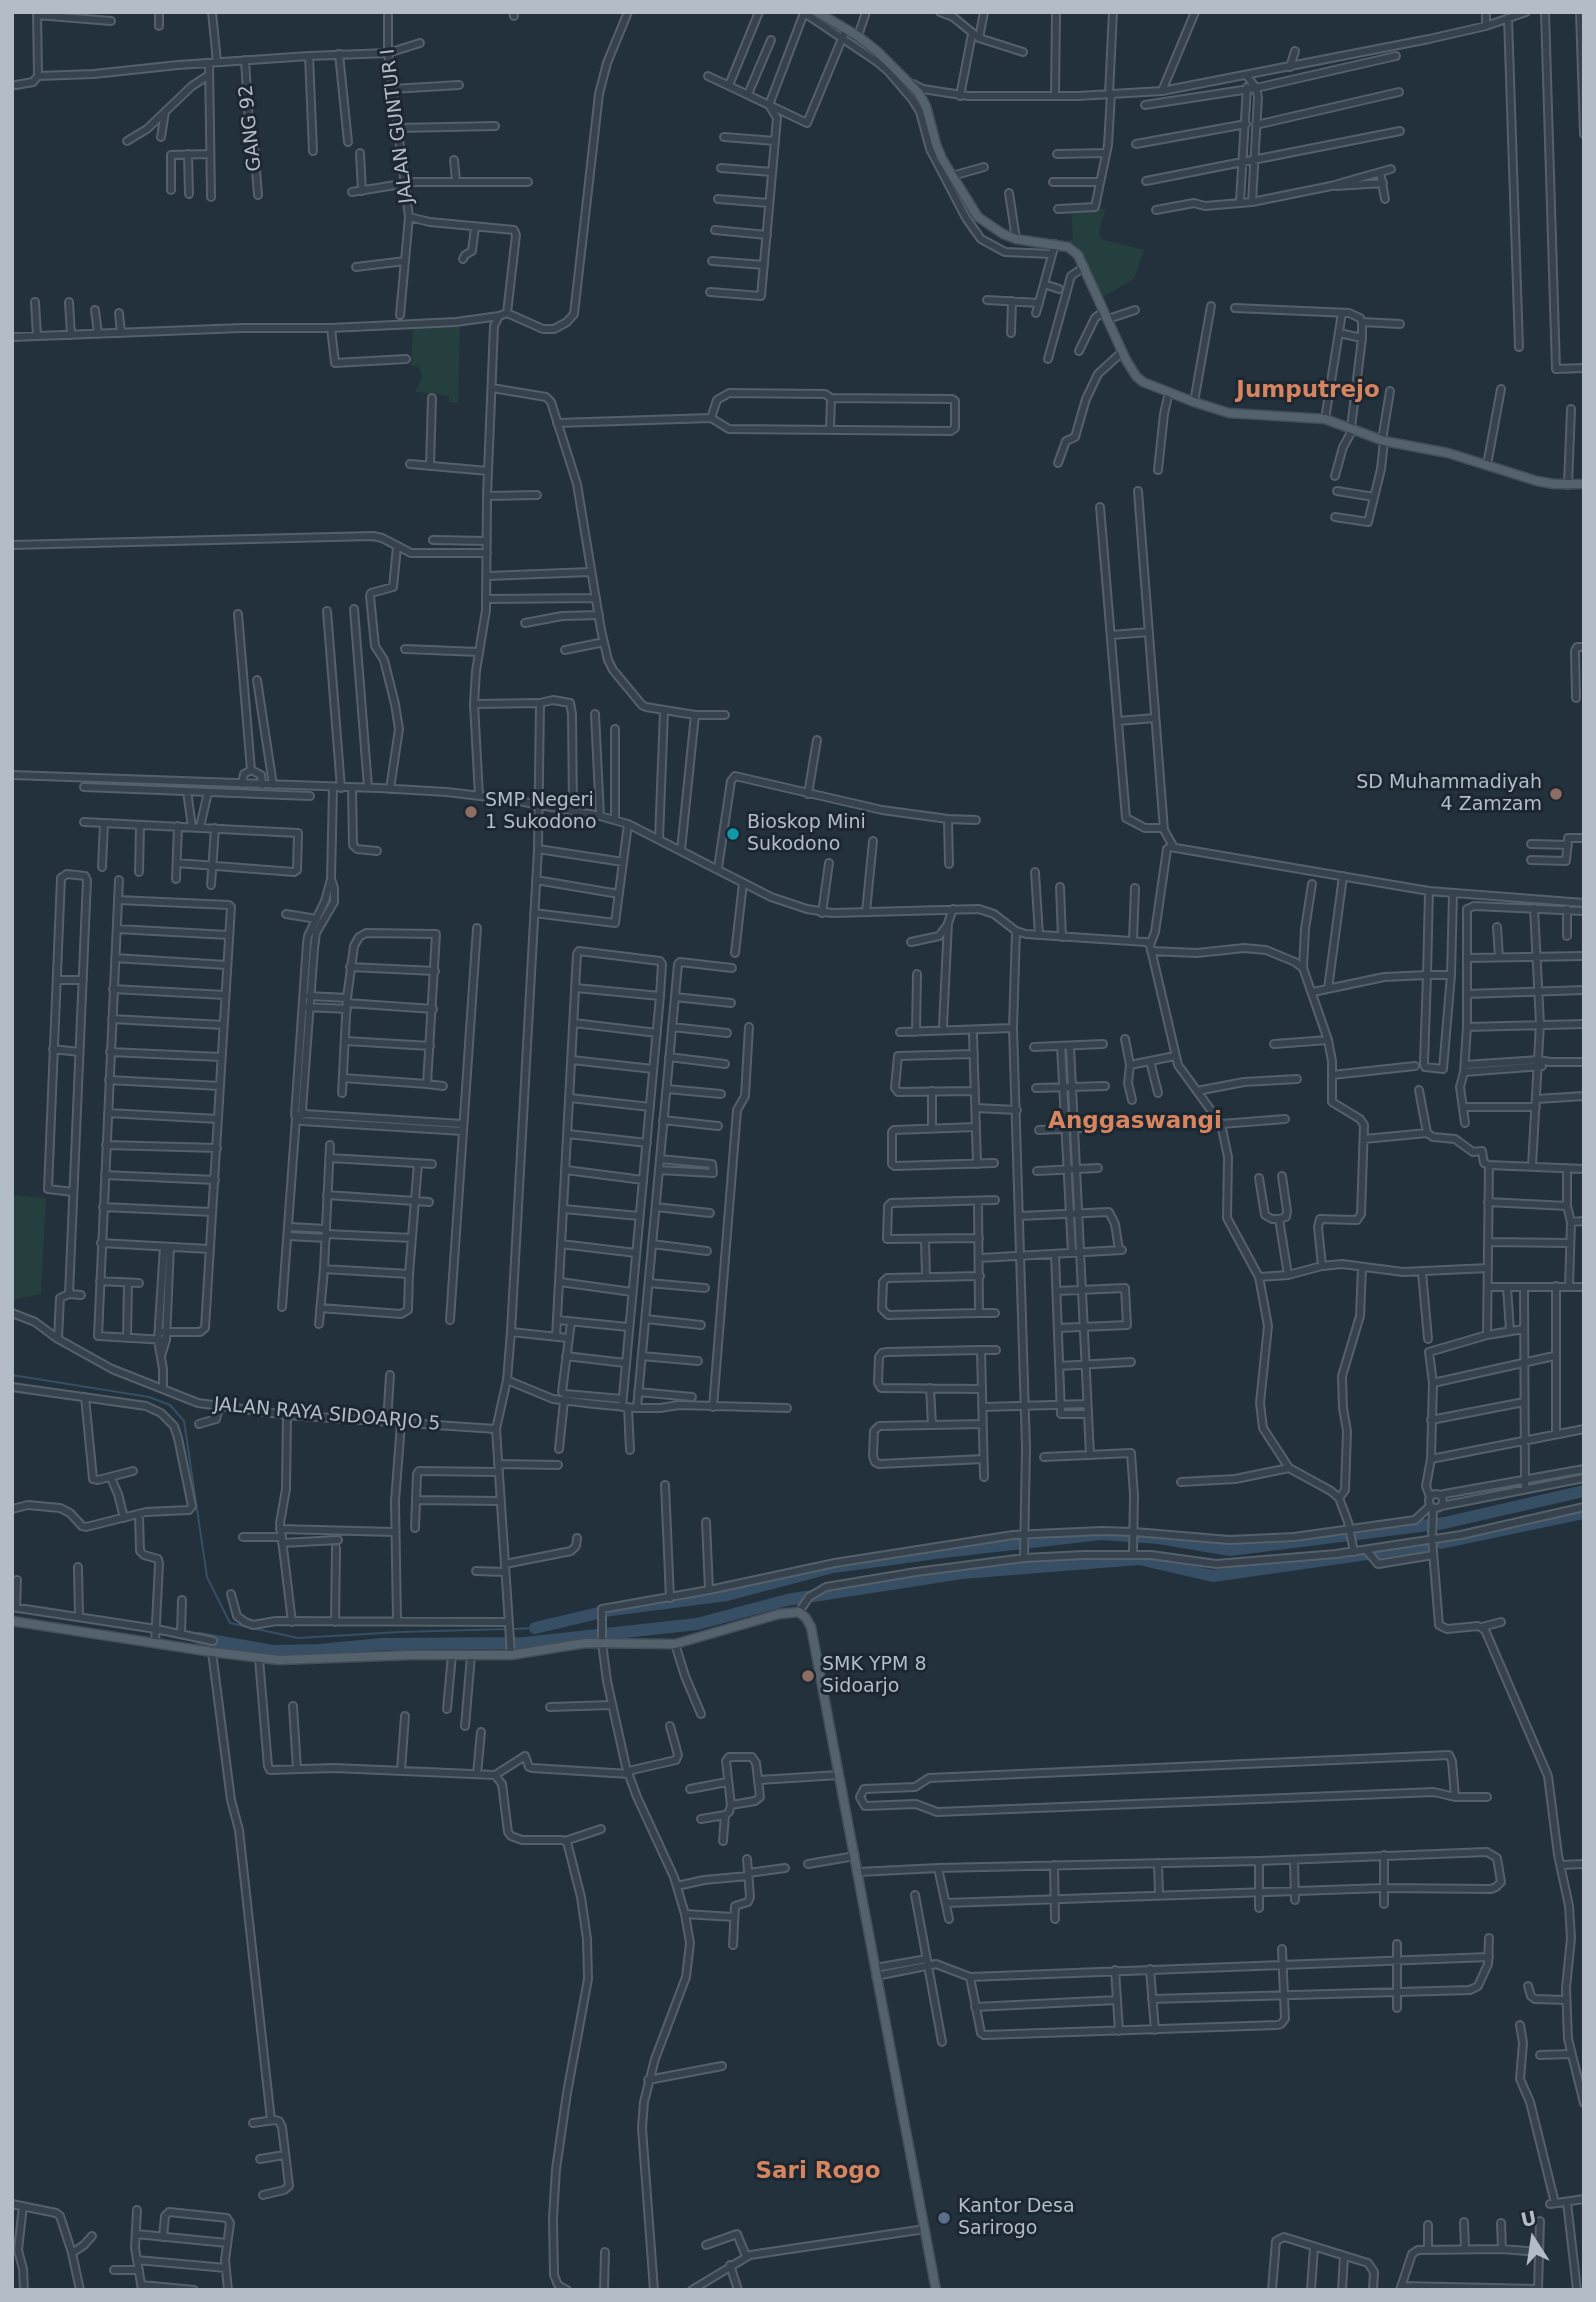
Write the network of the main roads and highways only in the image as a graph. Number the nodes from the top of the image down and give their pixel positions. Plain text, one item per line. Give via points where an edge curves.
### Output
1 (817, 12) edge
2 (1584, 484) edge
3 (12, 1621) edge
4 (936, 2290) edge

1 - 2 main road via 845,34 858,36 911,84 926,106 928,130 951,176 978,217 1016,239 1054,250 1071,249 1120,354 1139,379 1168,396 1229,413 1325,419 1383,444 1436,450 1537,481
3 - 4 main road via 92,1625 259,1659 471,1656 602,1640 675,1644 799,1612 811,1627

